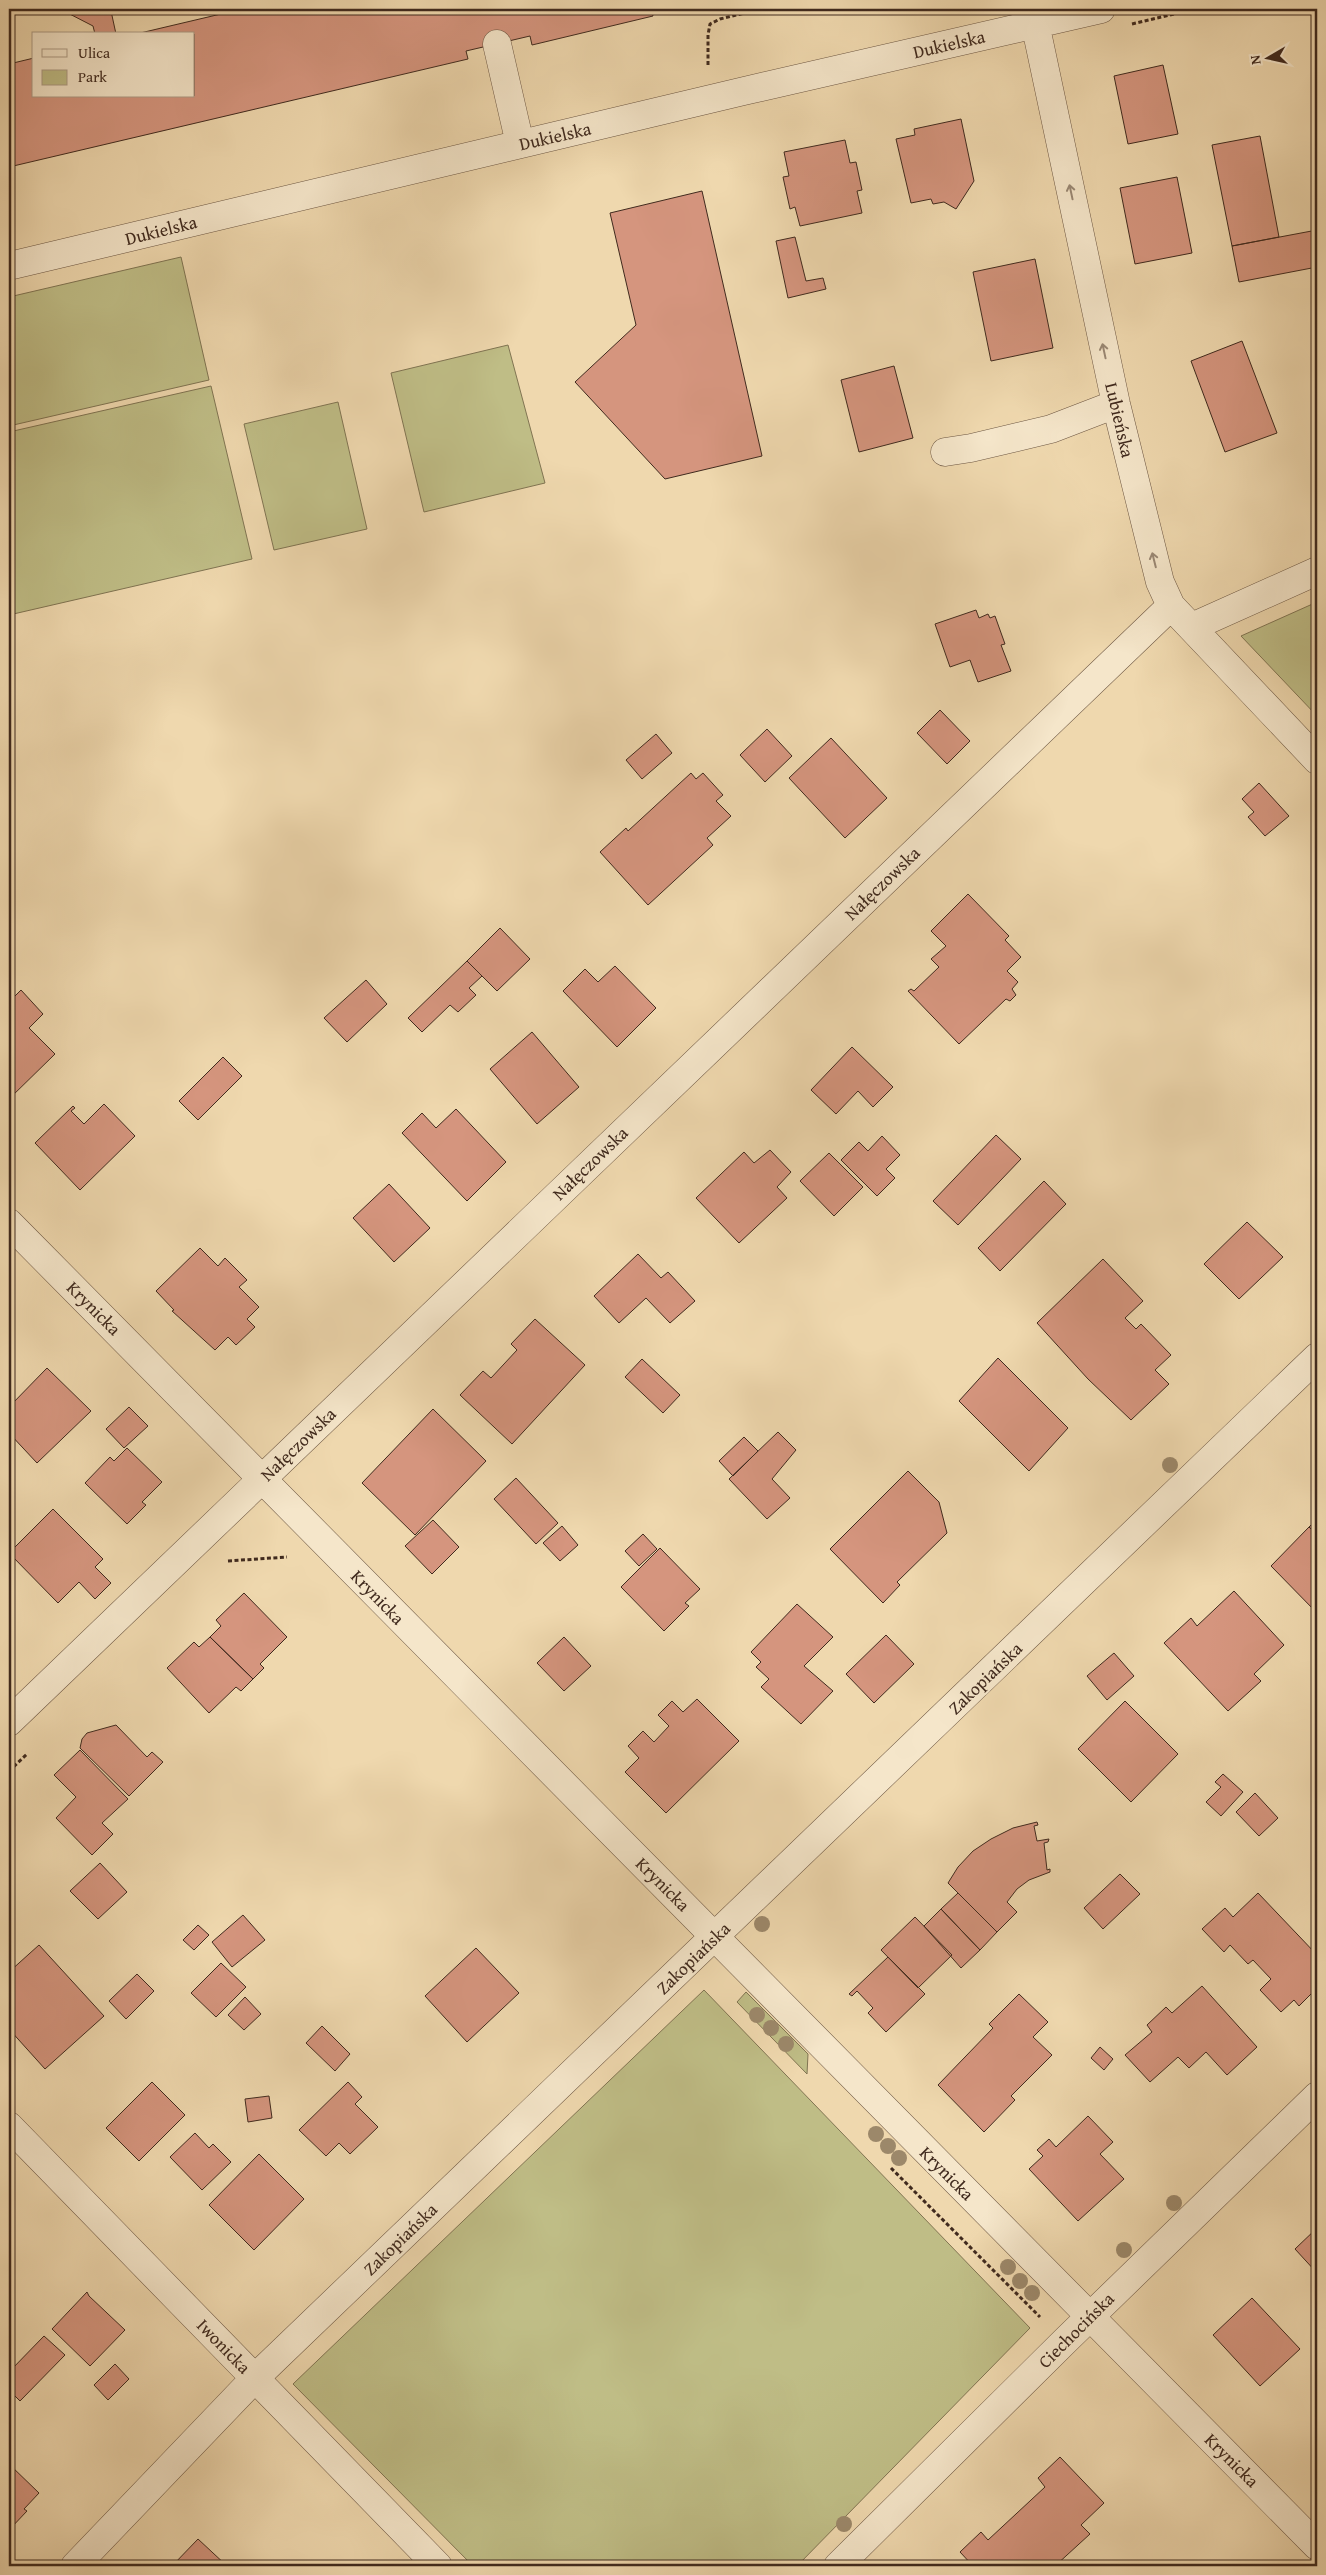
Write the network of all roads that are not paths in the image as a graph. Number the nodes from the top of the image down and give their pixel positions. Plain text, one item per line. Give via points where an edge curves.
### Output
1 (1101, 9) edge
2 (1035, 23) junction
3 (497, 44) dead end
4 (520, 144) junction
5 (19, 264) edge
6 (1116, 404) junction
7 (945, 452) dead end
8 (1317, 571) edge
9 (1171, 606) junction
10 (1192, 627) junction
11 (1317, 760) edge
12 (9, 1222) edge
13 (1317, 1357) edge
14 (262, 1479) junction
15 (9, 1722) edge
16 (714, 1937) junction
17 (1317, 2096) edge
18 (9, 2126) edge
19 (1089, 2317) junction
20 (256, 2378) junction
21 (1317, 2546) edge
22 (75, 2566) edge
23 (438, 2566) edge
24 (838, 2566) edge

1 - 2 street, Dukielska
2 - 4 street, Dukielska
6 -> 2 street, Lubieńska
3 - 4 street
4 - 5 street, Dukielska
6 - 7 street via 1051,429
9 -> 6 street, Lubieńska via 1160,582
8 - 10 street
9 - 10 street, Lubieńska
9 - 14 street, Nałęczowska
10 - 11 street, Lubieńska
12 - 14 street, Krynicka
13 - 16 street, Zakopiańska
14 - 15 street, Nałęczowska
14 - 16 street, Krynicka
16 - 19 street, Krynicka
16 - 20 street, Zakopiańska
17 - 19 street, Ciechocińska
18 - 20 street, Iwonicka
19 - 21 street, Krynicka
19 - 24 street, Ciechocińska
20 - 22 street, Zakopiańska
20 - 23 street, Iwonicka

